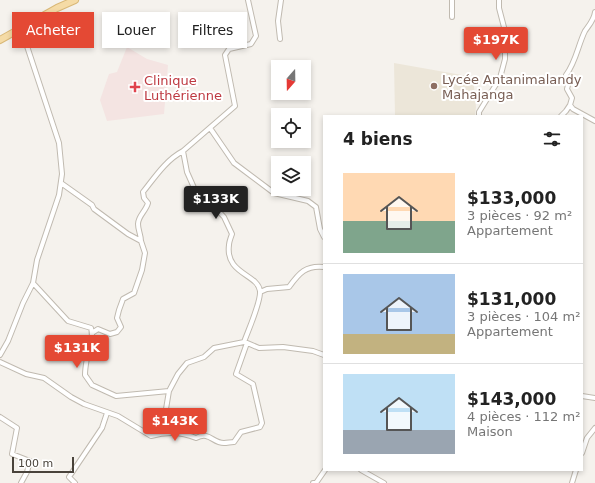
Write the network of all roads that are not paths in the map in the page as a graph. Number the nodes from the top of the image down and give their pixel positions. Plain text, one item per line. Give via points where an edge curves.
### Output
1 (76, 0) edge
2 (248, 0) edge
3 (281, 0) edge
4 (452, 0) edge
5 (498, 0) edge
6 (52, 12) edge
7 (595, 12) edge
8 (452, 17) dead end
9 (506, 31) junction
10 (470, 32) dead end
11 (12, 33) edge
12 (280, 39) dead end
13 (0, 40) edge
14 (28, 48) edge
15 (570, 105) junction
16 (479, 115) edge
17 (562, 115) edge
18 (595, 121) edge
19 (210, 128) junction
20 (183, 151) junction
21 (61, 183) junction
22 (323, 234) edge
23 (141, 241) junction
24 (323, 267) edge
25 (33, 283) junction
26 (260, 292) junction
27 (92, 333) junction
28 (245, 342) junction
29 (0, 355) edge
30 (323, 356) edge
31 (0, 362) edge
32 (169, 391) junction
33 (583, 396) edge
34 (595, 398) edge
35 (107, 412) junction
36 (0, 417) edge
37 (595, 428) edge
38 (157, 434) junction
39 (583, 450) edge
40 (324, 471) edge
41 (362, 471) edge
42 (576, 471) edge
43 (21, 483) edge
44 (75, 483) edge
45 (313, 483) edge
46 (384, 483) edge
47 (572, 483) edge

1 - 6 main road
2 - 19 street via 256,36 251,44 229,49 225,56 235,106
3 - 12 street via 278,22
4 - 8 street
5 - 9 street
7 - 15 street via 572,68 566,75 569,81 567,89 572,98
9 - 10 street
9 - 16 street via 505,59 500,78
11 - 13 main road
14 - 21 street via 59,143
15 - 17 street
15 - 18 street
19 - 20 street
19 - 22 street via 234,163 274,193 308,201 316,207
20 - 23 street via 164,166 143,192 148,207 138,224
20 - 26 street via 187,172 196,190 224,217 232,234 228,245 230,258 236,269 256,283
21 - 23 street
21 - 25 street via 37,260
23 - 27 street via 145,253 142,270 134,293 123,299 117,318 121,327 117,332 110,334 98,330
24 - 26 street via 316,266 299,273 289,287
25 - 27 street via 68,321 91,328
25 - 29 street
26 - 28 street
27 - 32 street via 85,375 92,385 116,396
28 - 30 street via 259,348 283,347 313,351
28 - 32 street via 214,348 204,357 187,363
28 - 38 street via 236,374 253,384 262,423 260,427 241,432 234,442 223,443 202,435 196,438 189,435
31 - 35 street via 26,374 44,378 71,397
32 - 38 street via 164,421
33 - 34 street
35 - 38 street via 150,436
35 - 44 street via 102,428 70,477
36 - 43 street via 17,428 12,454 30,461
37 - 39 street via 587,438
40 - 45 street
41 - 46 street
42 - 47 street

